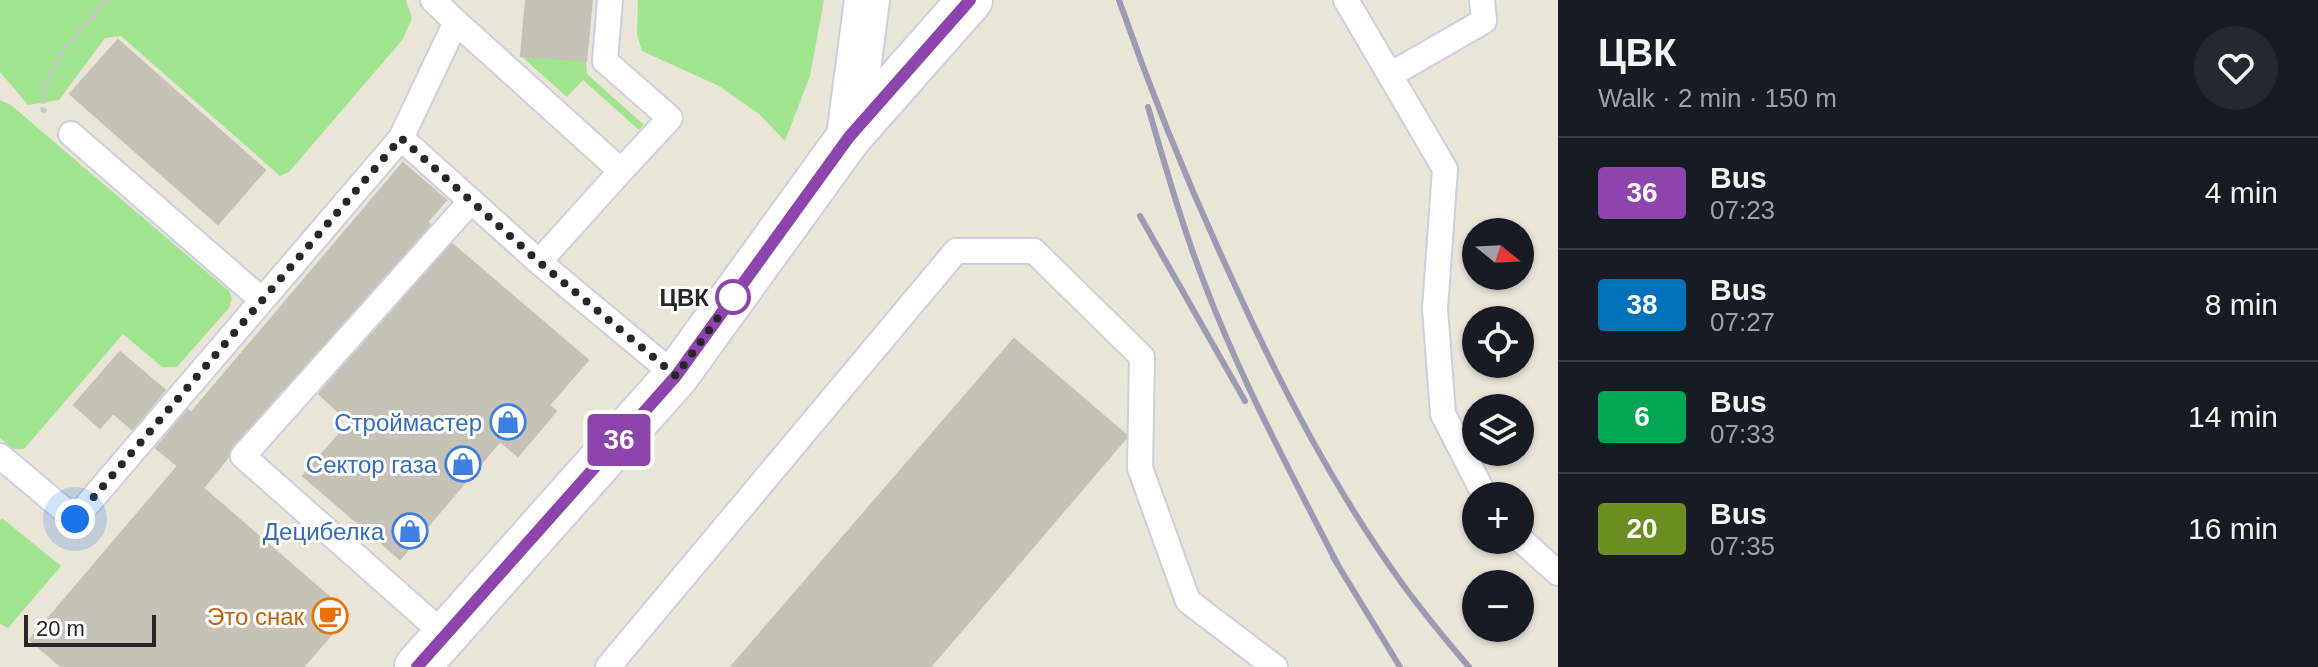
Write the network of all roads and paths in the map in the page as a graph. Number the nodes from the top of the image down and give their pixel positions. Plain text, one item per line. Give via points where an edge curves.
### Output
1 (107, 0) edge
2 (433, 0) edge
3 (610, 0) edge
4 (867, 0) edge
5 (970, 0) edge
6 (1346, 0) edge
7 (1482, 0) edge
8 (458, 11) edge
9 (1390, 75) junction
10 (71, 134) joint
11 (849, 137) junction
12 (401, 138) junction
13 (621, 171) junction
14 (471, 201) junction
15 (539, 262) junction
16 (262, 300) junction
17 (676, 376) junction
18 (0, 456) edge
19 (1478, 482) edge
20 (1534, 552) edge
21 (1558, 573) edge
22 (432, 651) edge
23 (608, 667) edge
24 (1275, 667) edge

1 - 10 path via 61,53 44,88 43,110
2 - 8 lane
3 - 13 lane via 605,61 670,118
4 - 11 main road
5 - 11 main road
6 - 9 lane
7 - 9 lane via 1484,21
8 - 12 lane
8 - 13 lane
9 - 19 lane via 1445,169 1435,309 1443,414
10 - 16 lane
11 - 17 main road
12 - 14 lane
12 - 16 lane
13 - 15 lane
14 - 15 lane
14 - 22 lane via 243,456
15 - 17 lane
16 - 18 lane via 75,519
17 - 22 main road
20 - 21 lane
23 - 24 lane via 956,251 1034,251 1142,357 1140,468 1188,601

